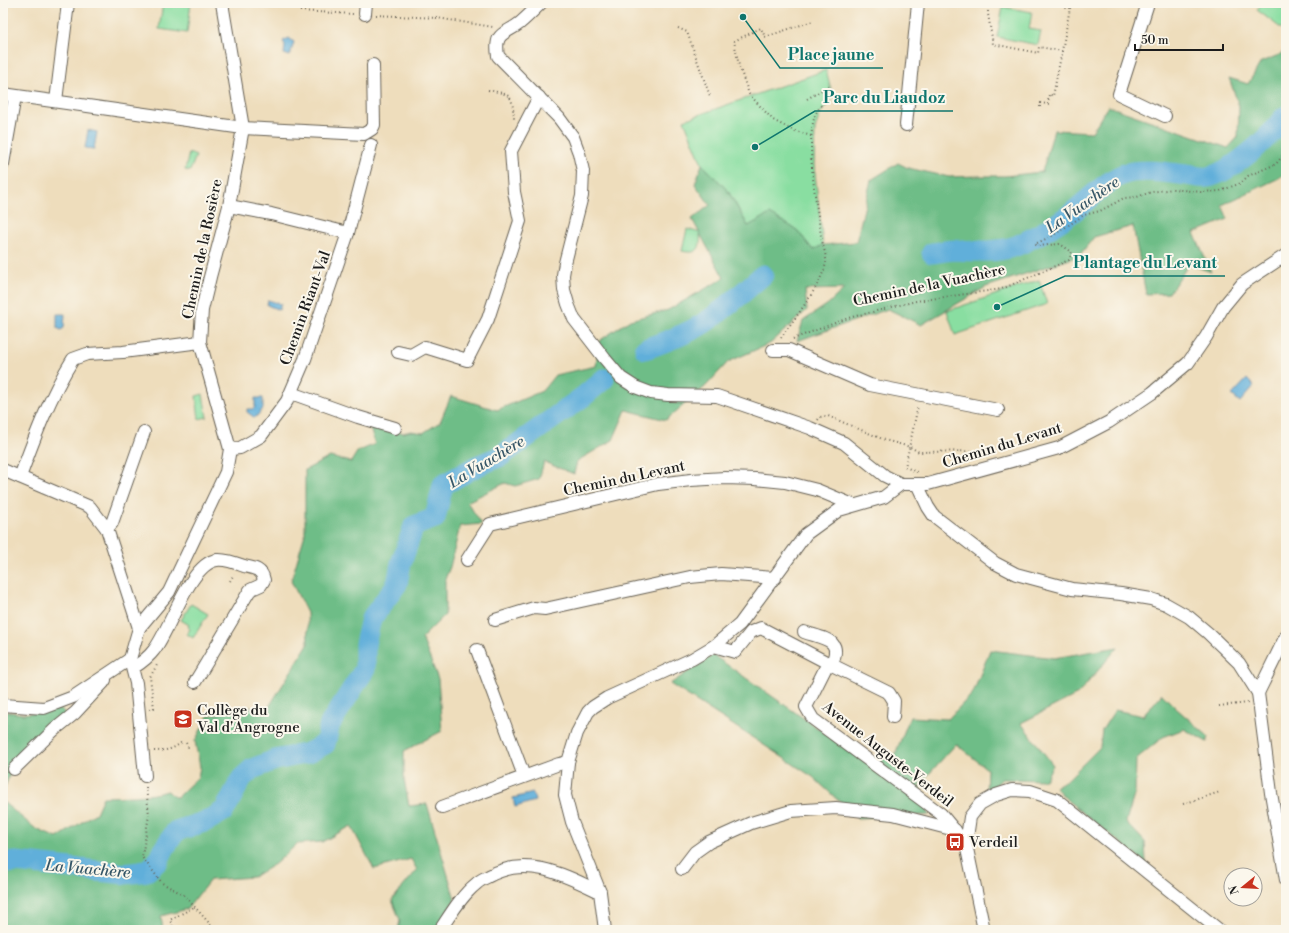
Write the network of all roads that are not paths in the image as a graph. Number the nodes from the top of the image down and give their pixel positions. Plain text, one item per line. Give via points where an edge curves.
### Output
1 (68, 3) edge
2 (222, 3) edge
3 (541, 3) edge
4 (918, 3) edge
5 (1148, 3) edge
6 (372, 65) dead end
7 (9, 95) edge
8 (539, 97) junction
9 (56, 101) junction
10 (1165, 116) dead end
11 (906, 125) dead end
12 (243, 128) junction
13 (371, 144) dead end
14 (3, 164) edge
15 (229, 206) junction
16 (348, 233) junction
17 (1286, 255) edge
18 (200, 342) junction
19 (773, 350) dead end
20 (398, 352) dead end
21 (291, 393) junction
22 (998, 410) dead end
23 (395, 428) dead end
24 (144, 432) dead end
25 (230, 449) junction
26 (3, 470) edge
27 (20, 477) junction
28 (901, 484) junction
29 (917, 484) junction
30 (854, 505) junction
31 (107, 529) junction
32 (467, 560) dead end
33 (774, 578) junction
34 (495, 620) dead end
35 (139, 628) junction
36 (804, 632) dead end
37 (1286, 636) edge
38 (714, 646) junction
39 (477, 650) dead end
40 (131, 663) junction
41 (830, 664) junction
42 (108, 673) junction
43 (195, 682) dead end
44 (1258, 693) junction
45 (3, 705) edge
46 (893, 717) dead end
47 (568, 762) junction
48 (14, 769) dead end
49 (145, 776) road end
50 (524, 776) junction
51 (442, 807) dead end
52 (968, 828) junction
53 (954, 830) junction
54 (966, 844) junction
55 (682, 869) dead end
56 (1286, 880) edge
57 (600, 892) junction
58 (440, 930) edge
59 (605, 930) edge
60 (984, 930) edge
61 (1219, 930) edge

1 - 9 street
2 - 12 street, Chemin de la Rosière
3 - 8 street via 518,24 501,33 496,46 498,56
4 - 11 street
5 - 10 street via 1120,94
6 - 12 street via 374,124 369,132 364,134
7 - 9 street
7 - 14 street
8 - 20 street via 512,151 514,192 520,221 488,319 468,360 425,347 411,355
8 - 28 street via 573,137 583,171 582,196 564,263 564,290 568,304 574,319 621,378 651,393 718,396 810,428 844,443 885,476
9 - 12 street
12 - 15 street, Chemin de la Rosière
13 - 16 street, Chemin Riant-Val
15 - 16 street, Chemin Riant-Val
15 - 18 street, Chemin de la Rosière via 202,310
16 - 21 street, Chemin Riant-Val
17 - 29 street, Chemin du Levant via 1242,284 1223,307 1188,363 1152,393 1109,422 1059,448 928,484
18 - 25 street, Chemin de la Rosière
18 - 27 street via 87,354 73,359 59,382 37,430
19 - 22 street via 788,350 870,385
21 - 23 street
21 - 25 street, Chemin Riant-Val via 288,401 261,436 240,448
24 - 31 street via 112,523
25 - 35 street, Chemin de la Rosière via 226,472 169,592
26 - 27 street
27 - 31 street via 90,507
28 - 29 street
28 - 30 street via 884,497
29 - 44 street via 934,516 996,563 1016,574 1072,589 1151,599 1189,617 1239,663
30 - 32 street, Chemin du Levant via 817,490 785,482 725,478 664,483 490,524
30 - 33 street via 839,510 806,534
31 - 35 street
33 - 34 street via 720,574 690,577 545,609 534,608
33 - 38 street via 740,624
35 - 40 street, Chemin de la Rosière
36 - 41 street, Avenue Auguste-Verdeil via 835,646 836,654
37 - 44 street
38 - 41 street via 735,652 751,632 761,628
38 - 47 street via 593,707 577,733
39 - 50 street
40 - 42 street
40 - 43 street via 143,661 154,650 185,592 199,571 208,563 217,560 227,561 258,569 264,580 261,585 250,590
40 - 49 street via 136,683
41 - 46 street via 889,693 894,701
41 - 53 street, Avenue Auguste-Verdeil via 806,707 813,720 941,814
42 - 45 street via 73,697 44,708
42 - 48 street via 103,683 75,713
44 - 56 street
47 - 50 street
47 - 57 street via 565,795 572,822
50 - 51 street
52 - 53 street, Avenue Auguste-Verdeil
52 - 54 street
52 - 61 street, Avenue Auguste-Verdeil via 970,816 975,810 988,800 1012,790 1030,791 1057,800
53 - 54 street
53 - 55 street via 893,814 836,808 791,811 751,823 709,842 695,852
54 - 60 street
57 - 58 street via 553,871 529,867 501,870 476,883
57 - 59 street

